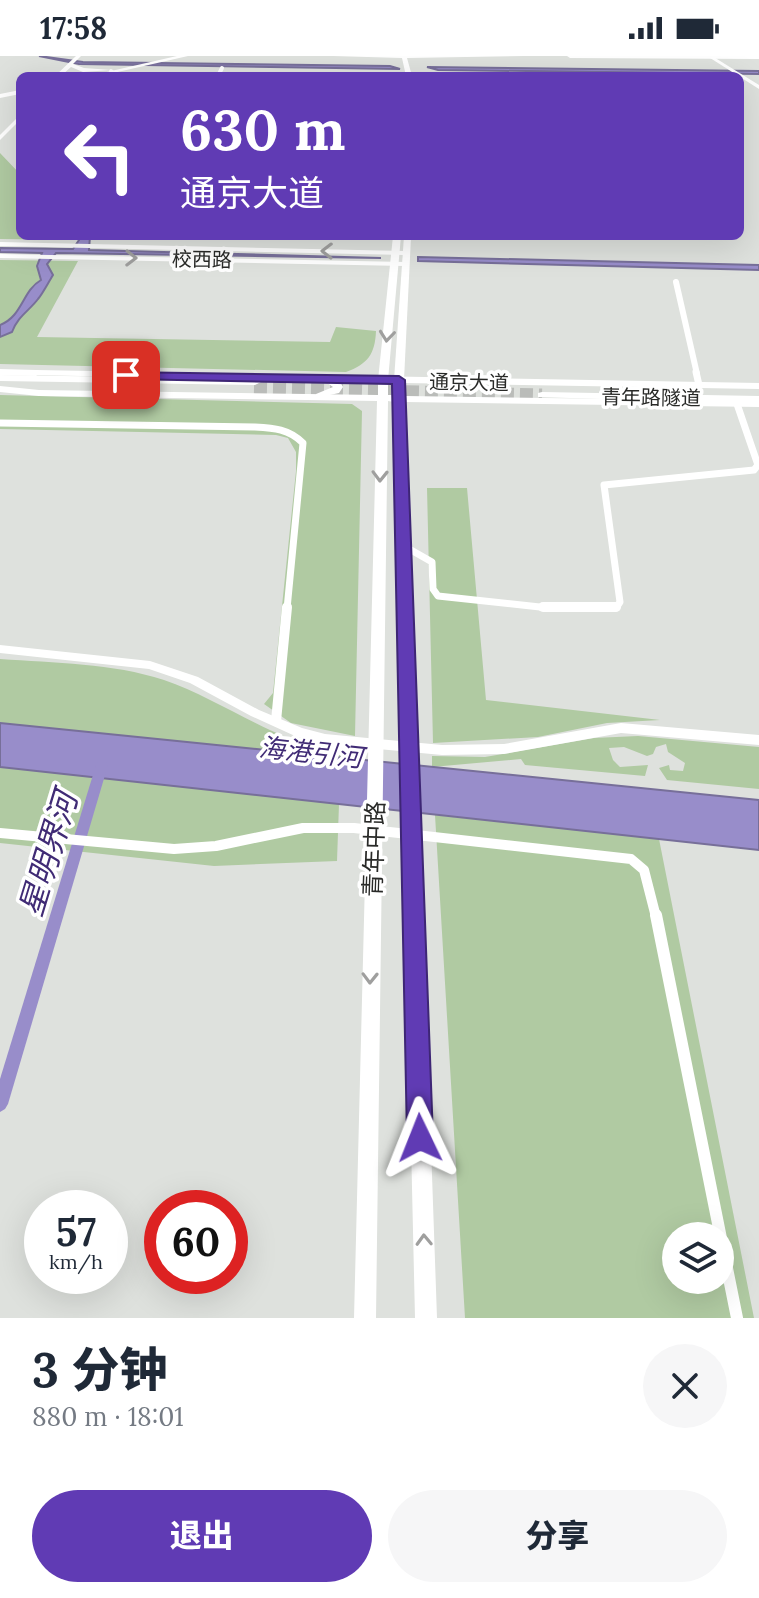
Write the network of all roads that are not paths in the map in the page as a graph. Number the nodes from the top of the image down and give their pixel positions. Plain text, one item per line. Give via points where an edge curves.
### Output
1 (181, 56) edge
2 (336, 56) edge
3 (479, 56) edge
4 (509, 56) edge
5 (521, 56) edge
6 (570, 56) edge
7 (606, 56) edge
8 (407, 57) edge
9 (708, 57) edge
10 (759, 57) edge
11 (75, 61) edge
12 (222, 68) dead end
13 (103, 72) edge
14 (116, 72) edge
15 (220, 72) edge
16 (731, 72) edge
17 (16, 121) edge
18 (1, 136) edge
19 (398, 240) edge
20 (406, 240) edge
21 (0, 244) edge
22 (0, 256) edge
23 (400, 258) junction
24 (676, 282) dead end
25 (36, 373) joint
26 (328, 380) junction
27 (383, 380) junction
28 (399, 380) junction
29 (0, 382) edge
30 (459, 382) junction
31 (254, 385) tunnel mouth
32 (699, 385) junction
33 (759, 386) edge
34 (39, 393) joint
35 (759, 393) edge
36 (320, 396) junction
37 (382, 398) junction
38 (399, 398) junction
39 (463, 399) junction
40 (759, 402) edge
41 (737, 404) junction
42 (0, 423) edge
43 (404, 546) junction
44 (0, 649) edge
45 (276, 721) junction
46 (759, 740) edge
47 (0, 833) edge
48 (365, 1318) edge
49 (426, 1318) edge
50 (737, 1318) edge

1 - 14 main road
2 - 8 main road
3 - 4 main road
5 - 8 main road
6 - 7 main road
7 - 9 main road
9 - 10 main road
9 - 16 street
11 - 13 street via 83,70
12 - 15 street
17 - 18 street
19 - 23 main road, 青年中路
20 - 23 main road, 青年中路
23 -> 21 street, 校西路
22 -> 23 street, 校西路
23 -> 27 main road, 青年中路
23 - 28 main road, 青年中路
24 - 32 street
25 - 26 main road, 通京大道
25 - 29 highway
26 - 27 main road, 通京大道
26 - 36 main road via 338,387
27 - 28 main road, 通京大道
27 - 37 main road, 青年中路
28 - 30 main road, 通京大道
28 - 38 main road, 青年中路
29 - 31 highway
29 - 34 highway
30 - 32 main road, 通京大道
30 - 39 main road via 453,384 452,394
32 - 33 main road, 通京大道
34 - 36 main road, 通京大道
35 - 40 highway, 青年路隧道 via 543,392
36 - 37 main road, 通京大道
37 - 38 main road, 通京大道
37 -> 48 main road, 青年中路
38 - 39 main road, 通京大道
38 - 43 main road, 青年中路
39 - 41 main road, 通京大道
40 - 41 main road, 通京大道
41 - 43 street via 757,455 754,470 604,485 620,602 616,608 549,608 438,596 432,562
42 - 45 street via 255,427 297,436 303,443
49 -> 43 main road, 青年中路
44 - 45 street via 150,665 194,680
45 - 46 street via 325,739 442,750 504,749 621,728
47 - 50 street via 174,849 303,828 354,828 631,859 644,870 650,887

